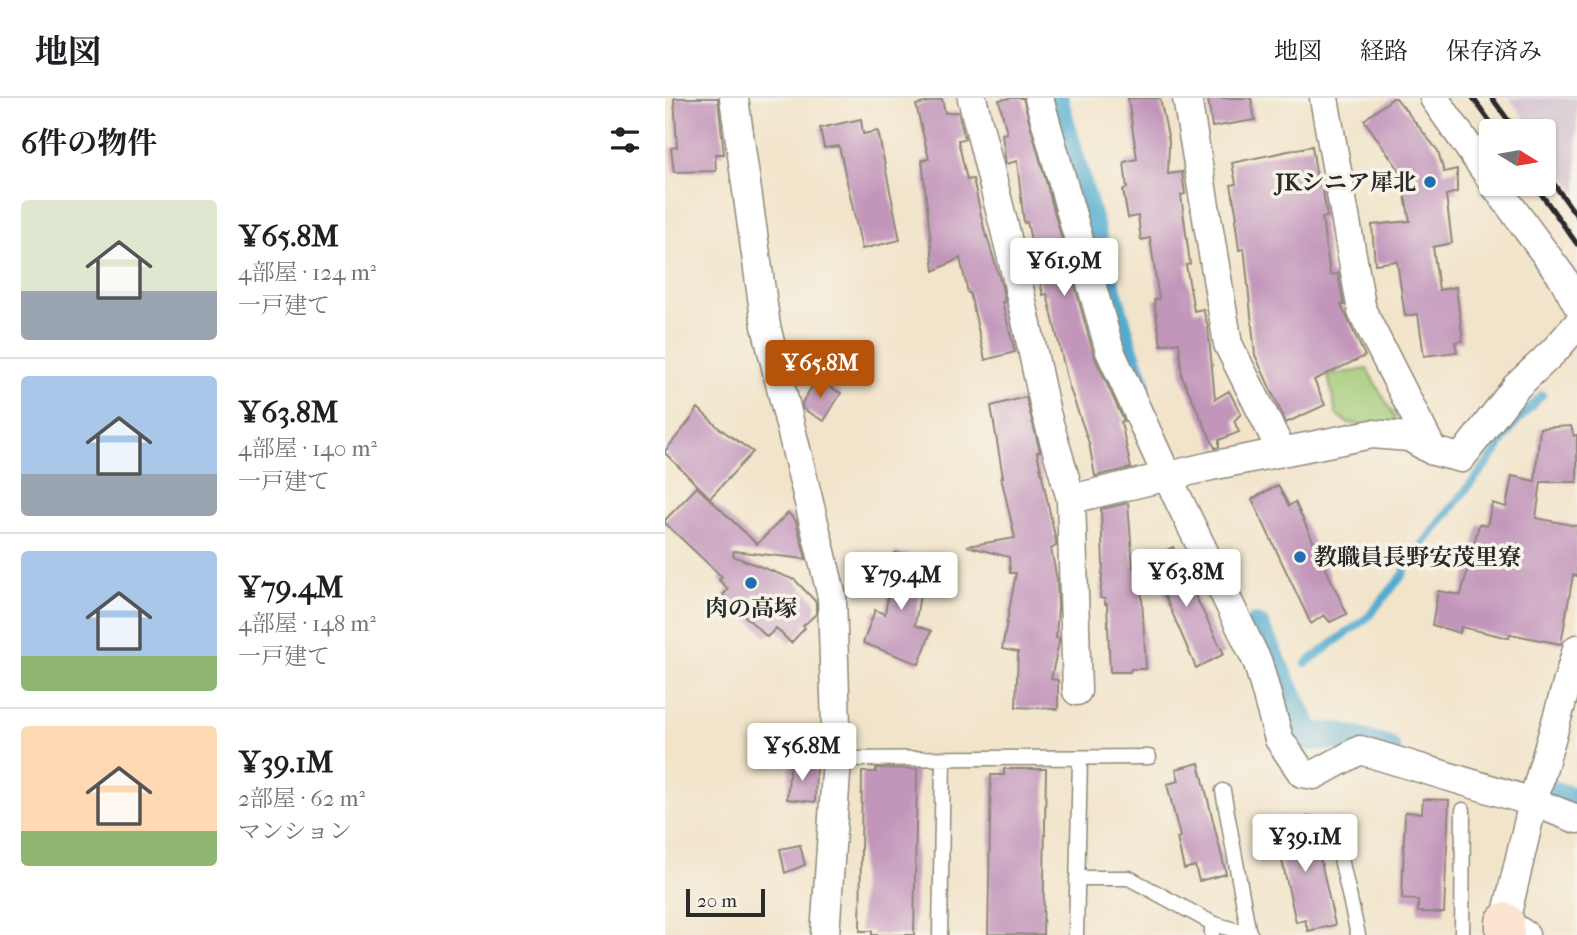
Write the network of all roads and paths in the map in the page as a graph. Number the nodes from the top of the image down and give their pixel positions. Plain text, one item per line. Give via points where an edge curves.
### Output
1 (734, 98) edge
2 (972, 98) edge
3 (1039, 98) edge
4 (1187, 98) edge
5 (1324, 98) edge
6 (1434, 98) edge
7 (1479, 162) edge
8 (1503, 196) edge
9 (1577, 304) edge
10 (1577, 325) edge
11 (1433, 451) junction
12 (1282, 452) junction
13 (1167, 477) junction
14 (1071, 499) junction
15 (1577, 649) edge
16 (1077, 691) dead end
17 (1149, 757) dead end
18 (1080, 758) junction
19 (837, 759) junction
20 (943, 759) junction
21 (1223, 792) dead end
22 (1533, 802) junction
23 (1463, 810) dead end
24 (1577, 819) edge
25 (1339, 822) dead end
26 (1077, 878) junction
27 (1212, 929) edge
28 (1512, 931) edge
29 (1250, 934) edge
30 (825, 935) edge
31 (940, 935) edge
32 (1076, 935) edge
33 (1358, 935) edge
34 (1462, 935) edge

1 - 19 street via 766,326 832,597
2 - 14 street via 1046,413
3 - 13 street via 1110,351
4 - 12 street via 1228,344
5 - 11 street via 1362,311
6 - 7 street
8 - 9 street
10 - 11 street via 1516,387 1461,458
11 - 12 street via 1409,437 1372,434
12 - 13 street
13 - 14 street
13 - 22 street via 1258,663 1279,739 1302,773 1314,775 1360,750
14 - 16 street
15 - 22 street
17 - 18 lane
18 - 20 lane
18 - 26 lane
19 - 20 lane
19 - 30 street
20 - 31 lane
21 - 29 lane
22 - 24 street
22 - 28 street
23 - 34 lane
25 - 33 lane via 1340,854
26 - 27 lane via 1129,878
26 - 32 lane
27 - 29 lane

